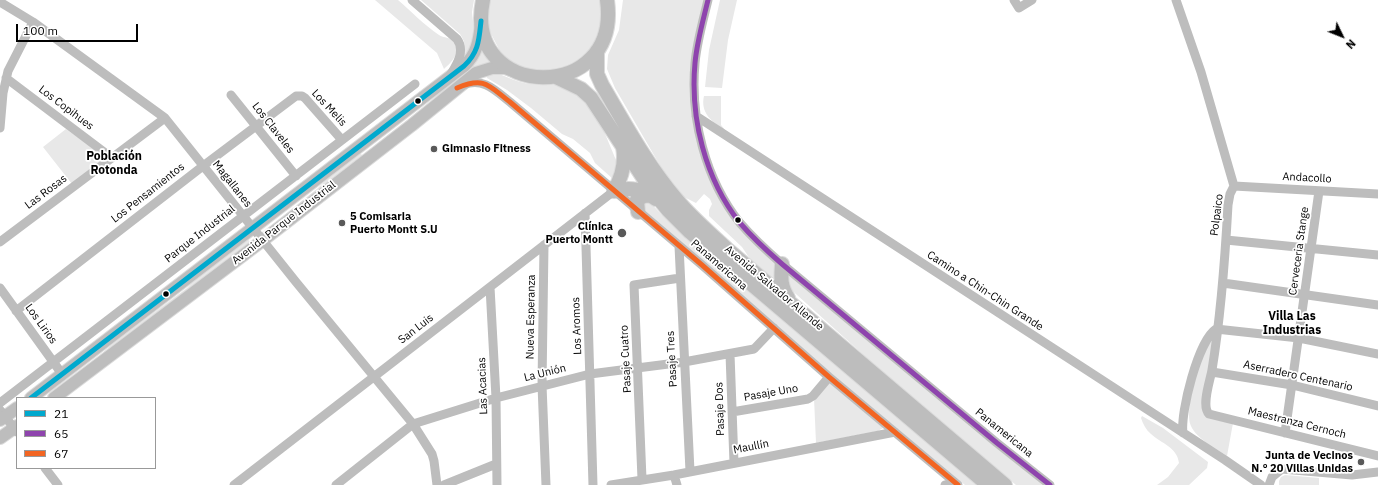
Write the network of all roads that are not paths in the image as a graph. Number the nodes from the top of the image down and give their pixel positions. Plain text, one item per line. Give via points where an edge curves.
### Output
1 (412, 0) edge
2 (483, 0) edge
3 (607, 0) edge
4 (615, 0) edge
5 (708, 0) edge
6 (1014, 0) edge
7 (1032, 0) edge
8 (1176, 0) edge
9 (0, 2) edge
10 (608, 20) junction
11 (481, 21) junction
12 (33, 22) junction
13 (597, 51) junction
14 (518, 73) junction
15 (556, 77) junction
16 (6, 78) junction
17 (448, 78) junction
18 (415, 84) dead end
19 (457, 88) junction
20 (2, 93) edge
21 (231, 94) dead end
22 (296, 96) joint
23 (696, 116) junction
24 (165, 118) junction
25 (256, 126) junction
26 (0, 128) edge
27 (375, 134) junction
28 (342, 140) junction
29 (359, 147) junction
30 (623, 147) junction
31 (372, 155) junction
32 (112, 158) junction
33 (203, 166) junction
34 (296, 176) junction
35 (1234, 186) junction
36 (614, 191) junction
37 (1319, 191) junction
38 (1378, 194) edge
39 (651, 195) junction
40 (668, 210) junction
41 (638, 212) junction
42 (586, 213) junction
43 (243, 216) junction
44 (253, 229) junction
45 (1226, 240) junction
46 (262, 241) junction
47 (0, 242) edge
48 (544, 245) junction
49 (679, 246) junction
50 (1311, 248) junction
51 (1378, 255) edge
52 (782, 264) junction
53 (680, 278) junction
54 (1223, 283) junction
55 (490, 287) junction
56 (0, 288) edge
57 (1305, 294) junction
58 (790, 302) junction
59 (1378, 305) edge
60 (16, 311) junction
61 (774, 328) junction
62 (1218, 329) junction
63 (1299, 338) junction
64 (730, 354) junction
65 (1378, 354) edge
66 (53, 362) junction
67 (684, 362) junction
68 (638, 369) junction
69 (1212, 372) junction
70 (62, 374) junction
71 (590, 374) junction
72 (374, 377) junction
73 (829, 377) junction
74 (1292, 385) junction
75 (542, 386) junction
76 (31, 397) edge
77 (55, 397) edge
78 (496, 398) junction
79 (0, 404) edge
80 (1378, 406) edge
81 (16, 409) edge
82 (732, 412) junction
83 (1209, 414) joint
84 (2, 416) edge
85 (413, 424) junction
86 (16, 429) edge
87 (895, 432) junction
88 (1183, 433) junction
89 (1285, 433) junction
90 (0, 438) edge
91 (1378, 456) edge
92 (734, 463) junction
93 (496, 464) junction
94 (45, 469) edge
95 (690, 471) junction
96 (1378, 472) edge
97 (674, 475) junction
98 (642, 479) junction
99 (956, 484) edge
100 (58, 485) edge
101 (234, 485) edge
102 (336, 485) edge
103 (437, 485) edge
104 (444, 485) edge
105 (497, 485) edge
106 (546, 485) edge
107 (593, 485) edge
108 (612, 485) edge
109 (677, 485) edge
110 (945, 485) edge
111 (988, 485) edge
112 (1006, 485) edge
113 (1050, 485) edge
114 (1261, 485) edge
115 (1269, 485) edge

1 - 17 street via 460,43 459,58
2 - 11 highway
3 - 10 highway
4 - 10 highway
5 - 23 street, Panamericana via 695,62
6 - 7 street via 1019,8
8 - 35 street, Polpaico via 1202,72
9 - 12 street, Magallanes
10 - 13 highway
11 - 14 highway via 484,37 492,52 506,66
11 - 17 main road, Avenida Parque Industrial via 474,56
12 - 16 street
12 - 24 street, Magallanes
13 - 15 highway via 579,68
13 - 58 highway, Avenida Salvador Allende via 597,74 602,85 664,184 696,220
14 - 15 highway via 530,77
14 - 19 main road, Avenida Parque Industrial via 498,68 484,70
15 - 30 highway, Avenida Salvador Allende via 586,92
16 - 20 street
16 - 32 street, Los Copihues
17 - 27 main road, Avenida Parque Industrial
18 - 28 street, Parque Industrial
19 - 31 main road, Avenida Parque Industrial
19 - 36 street, Panamericana via 470,82 487,84
20 - 26 street
21 - 25 street, Los Claveles
22 - 25 street, Los Pensamientos
22 - 28 street, Los Melis via 305,98
23 - 52 street, Panamericana via 706,160 726,203 751,235
23 - 88 street, Camino a Chin-Chin Grande
24 - 32 street, Las Rosas
24 - 33 street, Magallanes
25 - 33 street, Los Pensamientos
25 - 34 street, Los Claveles
27 - 29 main road, Avenida Parque Industrial
27 - 31 main road
28 - 34 street, Parque Industrial
29 - 31 main road
29 - 44 main road, Avenida Parque Industrial
30 - 36 highway via 624,169
30 - 40 highway, Avenida Salvador Allende
31 - 46 main road, Avenida Parque Industrial
32 - 47 street, Las Rosas
33 - 43 street, Magallanes
33 - 60 street, Los Pensamientos
34 - 43 street, Parque Industrial
35 - 37 street, Andacollo
35 - 45 street, Polpaico via 1228,205
36 - 39 highway via 635,188
36 - 41 street, Panamericana
36 - 42 street, San Luis
37 - 38 street, Andacollo
37 - 50 street, Cerveceria Stange
39 - 40 highway
39 - 41 highway via 637,200
40 - 111 highway, Avenida Salvador Allende via 694,236
41 - 49 street, Panamericana
42 - 48 street, San Luis
42 - 71 street, Los Aromos
43 - 44 street, Magallanes
43 - 66 street, Parque Industrial
44 - 46 street, Magallanes
44 - 70 main road, Avenida Parque Industrial
45 - 50 street
45 - 54 street, Polpaico
46 - 72 street, Magallanes
46 - 77 main road, Avenida Parque Industrial
48 - 55 street, San Luis
48 - 75 street, Nueva Esperanza
49 - 53 street, Pasaje Tres
49 - 61 street, Panamericana
50 - 51 street
50 - 57 street, Cerveceria Stange
52 - 58 highway via 782,286
52 - 113 street, Panamericana
53 - 67 street, Pasaje Tres
53 - 68 street, Pasaje Cuatro via 634,285
54 - 57 street
54 - 62 street, Polpaico
55 - 72 street, San Luis
55 - 78 street, Las Acacias
56 - 60 street, Los Lirios
57 - 59 street
57 - 63 street, Cerveceria Stange
58 - 112 highway, Avenida Salvador Allende
60 - 66 street, Los Lirios
61 - 64 street, La Unión via 754,349
61 - 73 street, Panamericana
62 - 63 street
62 - 69 street, Polpaico
62 - 88 street via 1212,332 1203,347 1193,375 1183,414
63 - 65 street
63 - 74 street, Cerveceria Stange
64 - 67 street, La Unión
64 - 82 street, Pasaje Dos
66 - 70 street, Los Lirios
66 - 79 street, Parque Industrial
67 - 68 street, La Unión
67 - 95 street, Pasaje Tres
68 - 71 street, La Unión
68 - 98 street, Pasaje Cuatro
69 - 74 street, Aserradero Centenario
69 - 83 street, Polpaico via 1205,406
70 - 76 main road, Avenida Parque Industrial
71 - 75 street, La Unión
71 - 107 street, Los Aromos
72 - 85 street, Magallanes
72 - 101 street, San Luis
73 - 82 street, Pasaje Uno via 808,399
73 - 87 street, Panamericana
74 - 80 street, Aserradero Centenario
74 - 89 street, Cerveceria Stange
75 - 78 street, La Unión
75 - 106 street, Nueva Esperanza
78 - 85 street, La Unión
78 - 93 street, Las Acacias
81 - 84 main road
82 - 92 street, Pasaje Dos
83 - 89 street, Maestranza Cernoch
84 - 86 street
85 - 102 street, La Unión
85 - 103 street, Magallanes via 432,454
86 - 90 main road
87 - 92 street, Maullín
87 - 99 street, Panamericana
88 - 114 street, Camino a Chin-Chin Grande
89 - 91 street, Maestranza Cernoch
92 - 95 street, Maullín
93 - 104 street
93 - 105 street, Las Acacias
94 - 100 street
95 - 97 street, Maullín
96 - 115 street via 1342,475 1282,469 1272,477
97 - 98 street, Maullín
97 - 109 street
98 - 108 street, Maullín
99 - 110 street

